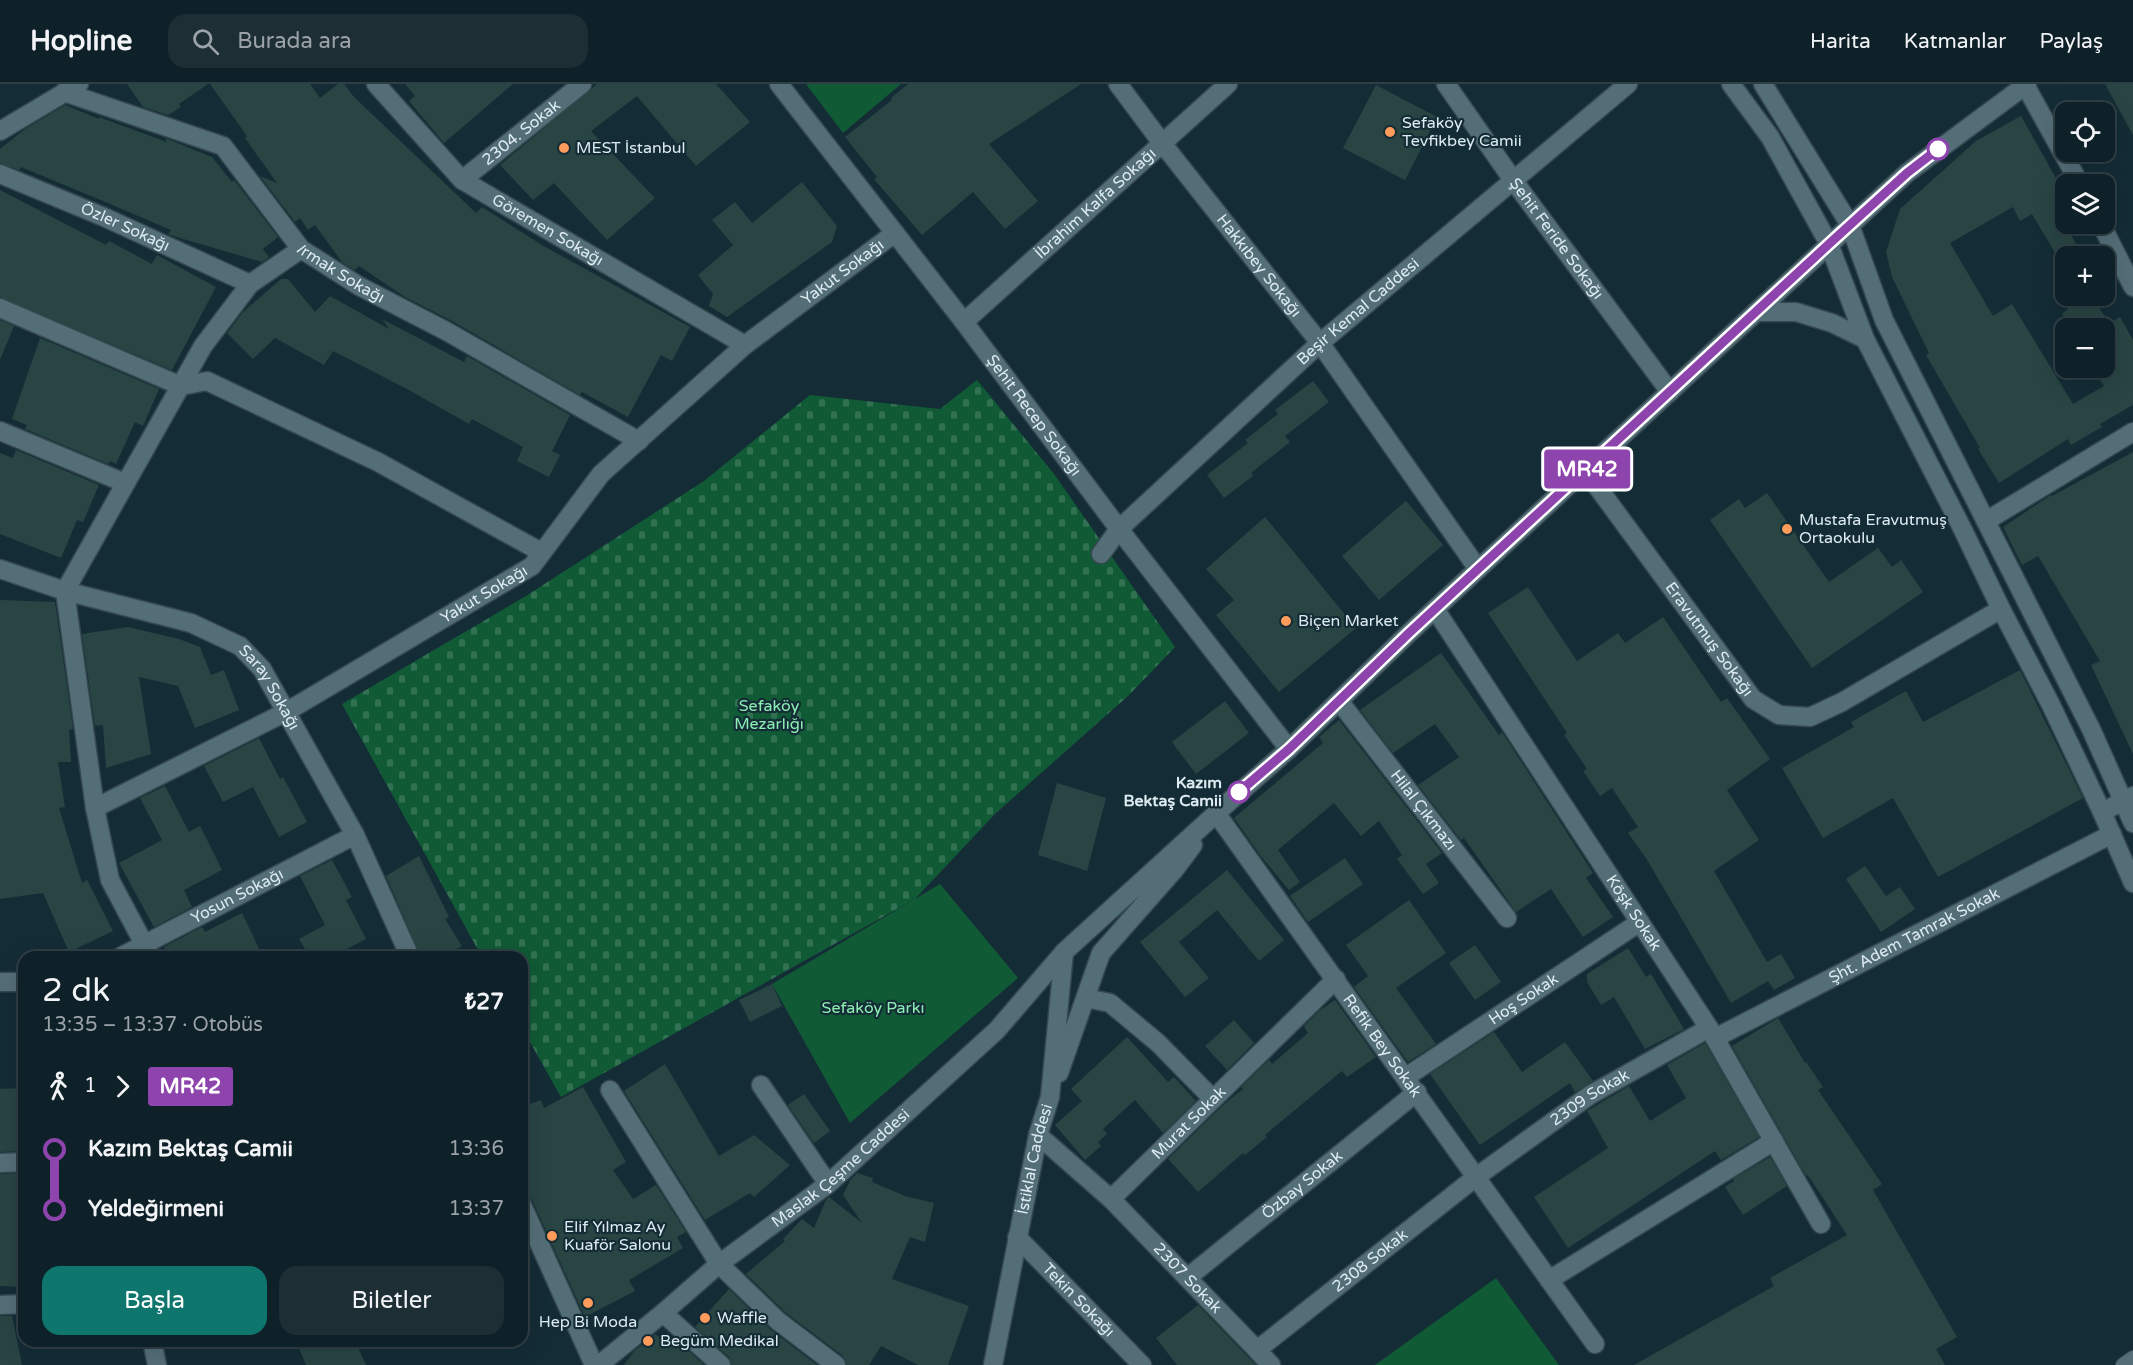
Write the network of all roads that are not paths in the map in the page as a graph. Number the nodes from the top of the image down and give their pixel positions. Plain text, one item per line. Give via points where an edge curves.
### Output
1 (376, 84) edge
2 (581, 84) edge
3 (779, 84) edge
4 (1118, 84) edge
5 (1227, 84) edge
6 (1446, 84) edge
7 (1628, 84) edge
8 (1731, 84) edge
9 (1763, 84) edge
10 (2026, 85) edge
11 (71, 88) edge
12 (0, 131) edge
13 (1162, 143) junction
14 (0, 174) edge
15 (2075, 174) edge
16 (462, 180) junction
17 (1513, 180) junction
18 (1850, 225) junction
19 (896, 233) junction
20 (2107, 234) edge
21 (1829, 244) junction
22 (301, 249) junction
23 (250, 284) junction
24 (2133, 286) edge
25 (0, 308) edge
26 (1756, 312) junction
27 (964, 322) junction
28 (1865, 339) junction
29 (1320, 343) junction
30 (745, 345) junction
31 (181, 386) junction
32 (1670, 392) junction
33 (0, 431) edge
34 (2133, 432) edge
35 (639, 441) junction
36 (1585, 470) junction
37 (125, 483) junction
38 (1986, 521) junction
39 (1119, 529) junction
40 (542, 552) junction
41 (1101, 554) dead end
42 (0, 569) edge
43 (1478, 569) junction
44 (66, 591) junction
45 (1435, 609) junction
46 (2001, 609) junction
47 (1339, 701) junction
48 (286, 712) junction
49 (1289, 749) junction
50 (2129, 799) edge
51 (95, 808) junction
52 (2102, 812) junction
53 (1216, 813) junction
54 (2133, 823) edge
55 (2112, 834) junction
56 (355, 835) junction
57 (2133, 883) edge
58 (1507, 918) dead end
59 (1640, 922) junction
60 (148, 950) edge
61 (407, 951) edge
62 (1064, 952) junction
63 (1336, 979) junction
64 (0, 982) edge
65 (18, 982) edge
66 (1086, 998) junction
67 (1712, 1033) junction
68 (761, 1085) dead end
69 (1411, 1085) junction
70 (610, 1090) dead end
71 (1050, 1097) junction
72 (1213, 1099) junction
73 (1038, 1135) junction
74 (1773, 1141) junction
75 (18, 1162) edge
76 (0, 1163) edge
77 (1476, 1177) junction
78 (828, 1184) junction
79 (1111, 1199) junction
80 (528, 1218) edge
81 (1821, 1224) dead end
82 (1017, 1236) junction
83 (719, 1264) junction
84 (1187, 1278) junction
85 (1549, 1280) junction
86 (18, 1304) edge
87 (0, 1305) edge
88 (663, 1314) junction
89 (1595, 1344) dead end
90 (153, 1347) edge
91 (1260, 1348) junction
92 (2133, 1358) edge
93 (157, 1365) edge
94 (594, 1365) edge
95 (599, 1365) edge
96 (721, 1365) edge
97 (836, 1365) edge
98 (993, 1365) edge
99 (1142, 1365) edge
100 (1271, 1365) edge
101 (2123, 1365) edge

1 - 16 street, Göremen Sokağı
2 - 16 street, 2304. Sokak
3 - 19 street, Şehit Recep Sokağı
4 - 13 street, Hakkıbey Sokağı
5 - 13 street, İbrahim Kalfa Sokağı
6 - 17 street, Şehit Feride Sokağı
7 - 17 street, Beşir Kemal Caddesi
8 - 21 street via 1770,137
9 - 18 street
10 - 15 street
10 - 18 street via 1907,173
11 - 12 street
11 - 22 street, Irmak Sokağı via 223,146
13 - 27 street, İbrahim Kalfa Sokağı
13 - 29 street, Hakkıbey Sokağı
14 - 23 street, Özler Sokağı
16 - 30 street, Göremen Sokağı
17 - 29 street, Beşir Kemal Caddesi
17 - 32 street, Şehit Feride Sokağı
18 - 21 street
18 - 38 street via 1884,320
19 - 27 street, Şehit Recep Sokağı
19 - 30 street, Yakut Sokağı
20 - 24 street
21 - 26 street
21 - 28 street
22 - 23 street
22 - 35 street, Irmak Sokağı via 359,286
23 - 31 street via 203,346
25 - 31 street
26 - 28 street via 1796,312
26 - 32 street
27 - 39 street, Şehit Recep Sokağı
28 - 46 street
29 - 39 street, Beşir Kemal Caddesi
29 - 43 street, Hakkıbey Sokağı
30 - 35 street, Yakut Sokağı
31 - 37 street
31 - 40 street via 207,381 378,462
32 - 36 street
33 - 37 street
34 - 38 street
35 - 40 street, Yakut Sokağı via 601,474
36 - 43 street
36 - 46 street, Eravutmuş Sokağı via 1753,699 1779,715 1810,717 1842,702
37 - 44 street
38 - 50 street
39 - 41 street, Beşir Kemal Caddesi
39 - 49 street, Şehit Recep Sokağı
40 - 48 street, Yakut Sokağı via 532,566
42 - 44 street, Saray Sokağı
43 - 45 street
44 - 48 street, Saray Sokağı via 191,623 240,646 262,669
44 - 51 street
45 - 47 street
45 - 59 street, Köşk Sokak
46 - 52 street
47 - 49 street
47 - 58 street, Hilal Çıkmazı
48 - 51 street, Yakut Sokağı
48 - 56 street, Saray Sokağı
49 - 53 street
50 - 52 street
50 - 54 street
51 - 60 street via 110,880
52 - 55 street
53 - 62 street, Maslak Çeşme Caddesi
53 - 63 street, Refik Bey Sokak
53 - 66 street via 1175,869 1101,953
55 - 57 street
55 - 67 street, Şht. Adem Tamrak Sokak
56 - 60 street, Yosun Sokağı
56 - 61 street, Saray Sokağı
59 - 67 street, Köşk Sokak
59 - 69 street, Hoş Sokak
62 - 71 street, İstiklal Caddesi
62 - 78 street, Maslak Çeşme Caddesi via 997,1030
63 - 69 street, Refik Bey Sokak
63 - 72 street, Murat Sokak
64 - 65 street
66 - 71 street
66 - 72 street via 1110,1004 1158,1043
67 - 74 street, Köşk Sokak
67 - 77 street, 2309 Sokak via 1590,1095
68 - 78 street
69 - 77 street, Refik Bey Sokak
69 - 84 street, Özbay Sokak
70 - 83 street
71 - 73 street, İstiklal Caddesi
72 - 79 street, Murat Sokak
73 - 79 street
73 - 82 street, İstiklal Caddesi
74 - 81 street, Köşk Sokak
74 - 85 street
75 - 76 street
77 - 85 street, Refik Bey Sokak
77 - 91 street, 2308 Sokak
78 - 83 street, Maslak Çeşme Caddesi
79 - 84 street, 2307 Sokak
80 - 94 street
82 - 98 street, İstiklal Caddesi
82 - 99 street, Tekin Sokağı
83 - 88 street, Maslak Çeşme Caddesi
83 - 97 street via 778,1321
84 - 91 street, 2307 Sokak
85 - 89 street, Refik Bey Sokak
86 - 87 street
88 - 95 street, Maslak Çeşme Caddesi
88 - 96 street
90 - 93 street
91 - 100 street, 2307 Sokak
92 - 101 lane

